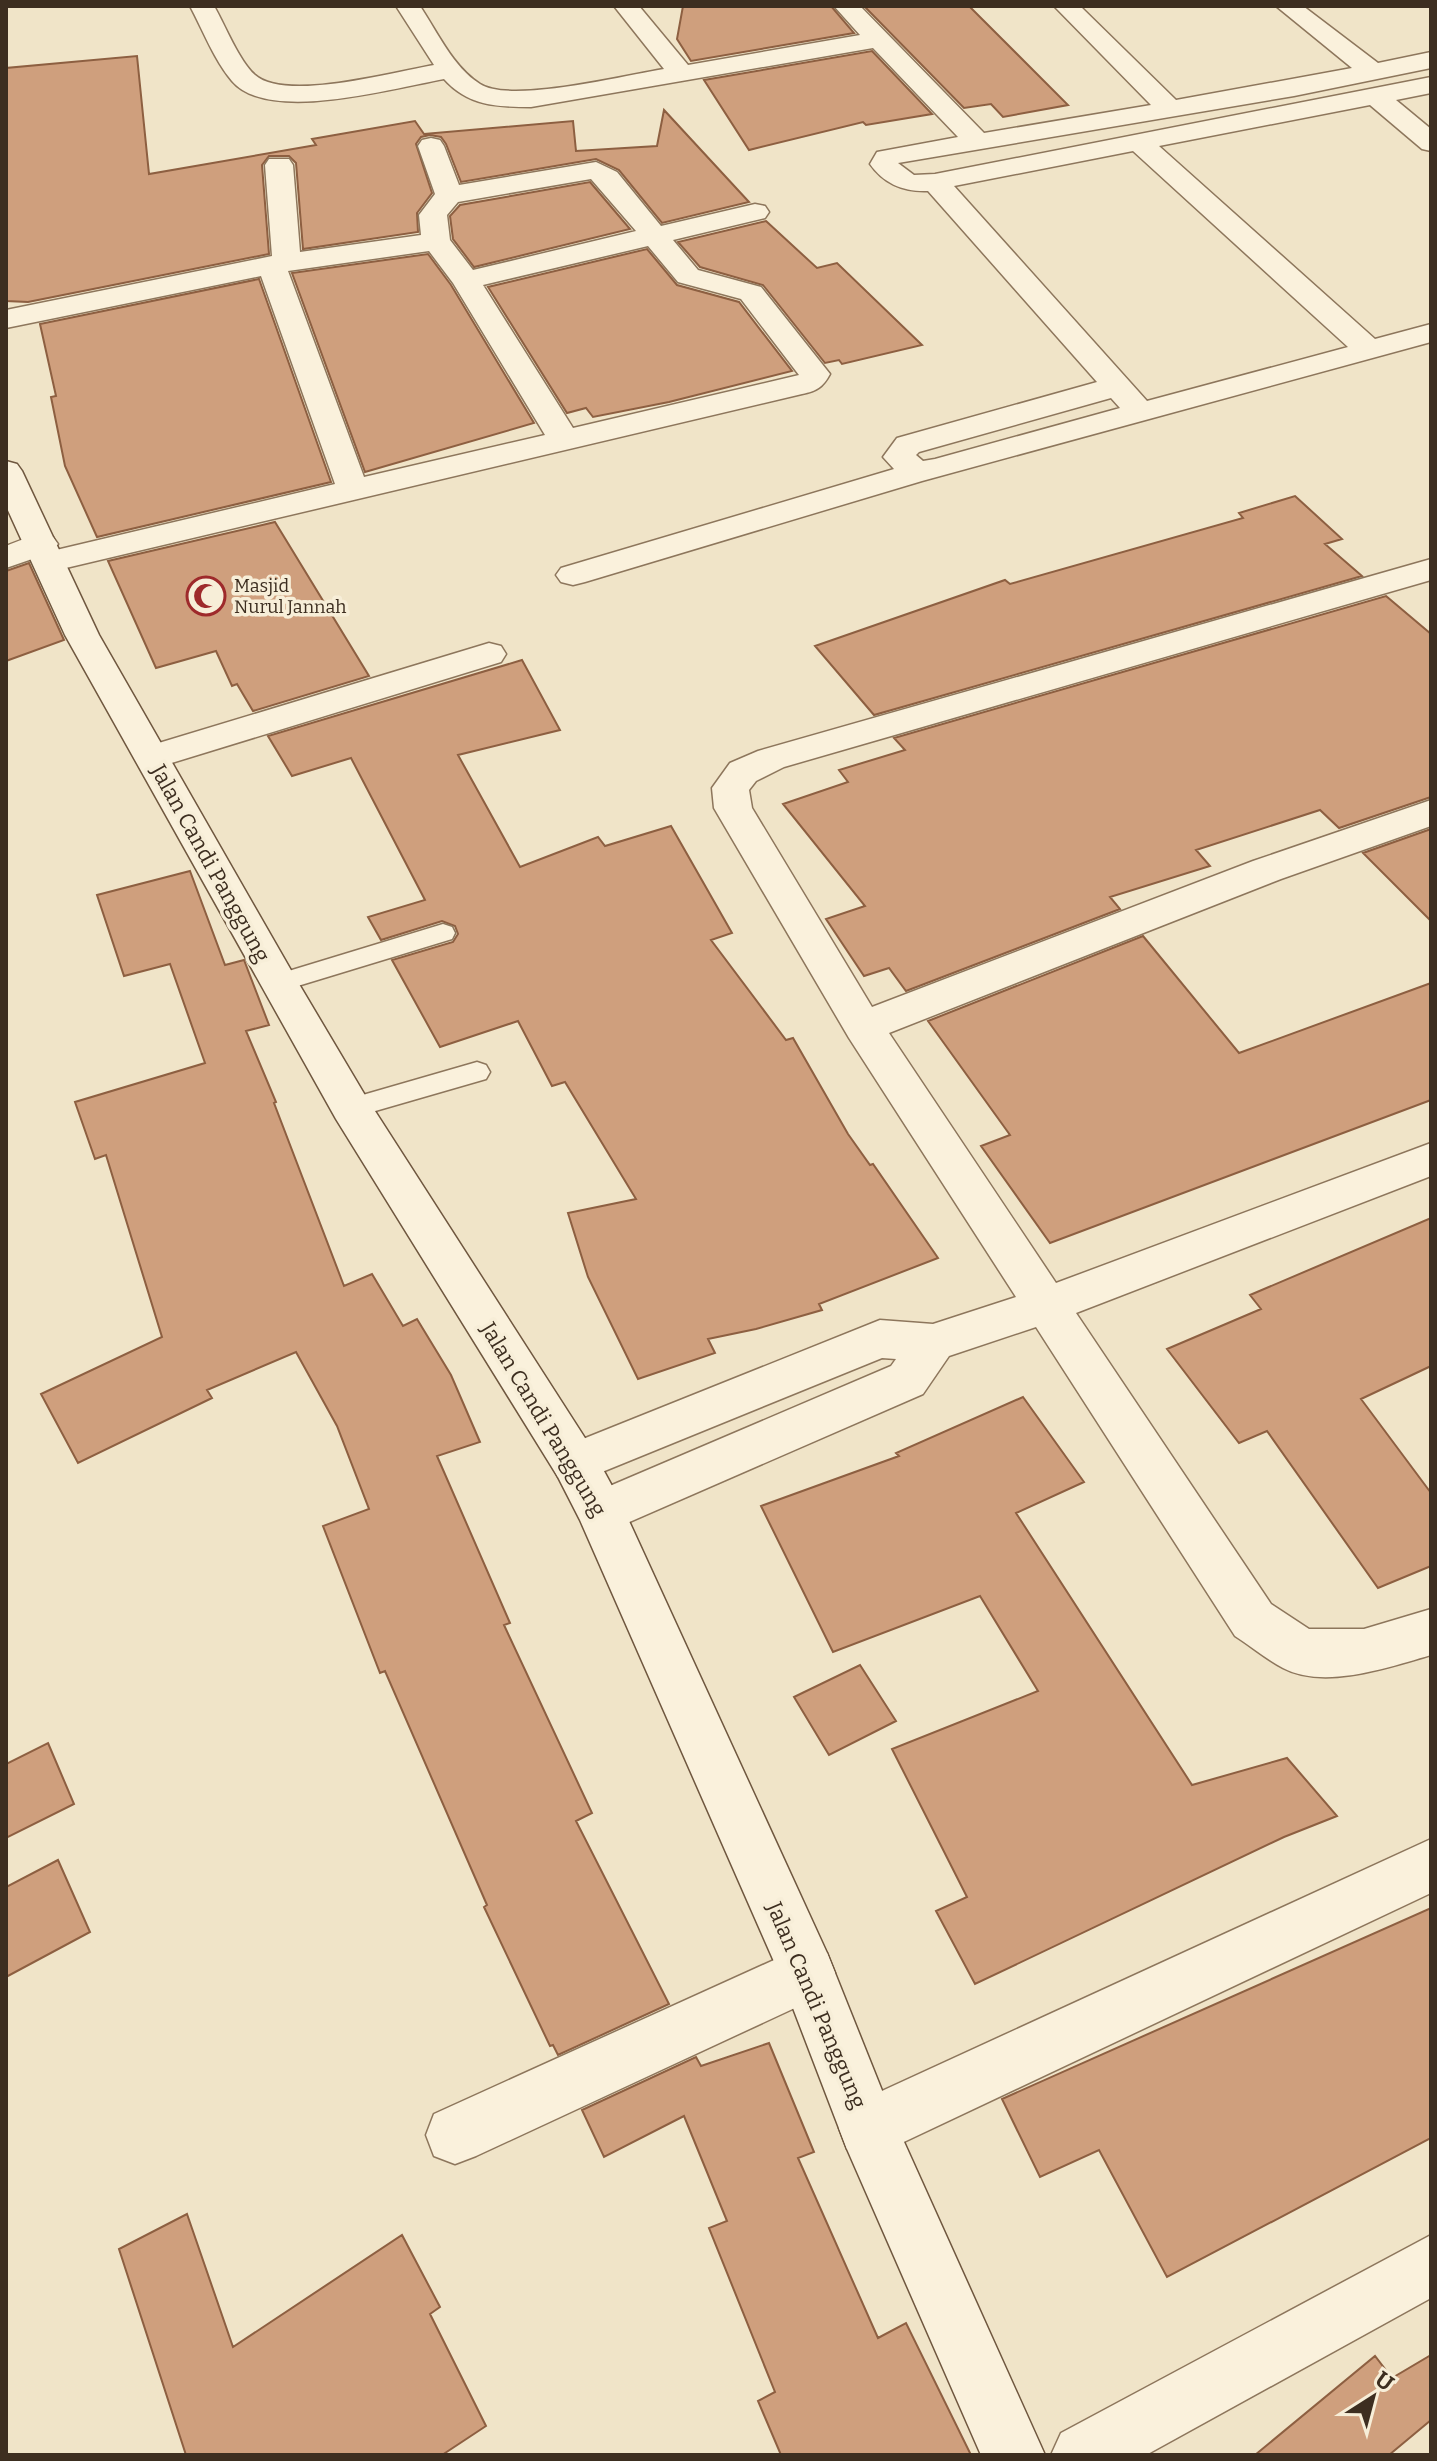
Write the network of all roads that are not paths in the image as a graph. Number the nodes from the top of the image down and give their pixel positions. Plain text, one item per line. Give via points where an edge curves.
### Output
1 (202, 6) edge
2 (408, 6) edge
3 (626, 6) edge
4 (846, 6) edge
5 (1066, 6) edge
6 (1288, 6) edge
7 (876, 40) junction
8 (1431, 60) edge
9 (452, 70) junction
10 (683, 75) junction
11 (1374, 84) junction
12 (1431, 85) edge
13 (1294, 88) junction
14 (1320, 106) junction
15 (1169, 108) junction
16 (977, 141) junction
17 (1138, 142) junction
18 (1431, 143) edge
19 (431, 146) dead end
20 (279, 165) dead end
21 (935, 182) junction
22 (449, 195) junction
23 (755, 212) dead end
24 (653, 235) junction
25 (436, 241) junction
26 (279, 263) junction
27 (466, 280) junction
28 (6, 319) edge
29 (1431, 333) edge
30 (1369, 350) junction
31 (1115, 387) junction
32 (1143, 414) junction
33 (563, 438) junction
34 (6, 471) edge
35 (917, 472) junction
36 (353, 490) junction
37 (32, 555) edge
38 (573, 575) dead end
39 (1424, 581) edge
40 (489, 654) dead end
41 (152, 757) junction
42 (1431, 812) edge
43 (443, 933) dead end
44 (278, 983) junction
45 (863, 1027) junction
46 (477, 1072) dead end
47 (351, 1108) junction
48 (1431, 1159) edge
49 (1048, 1305) junction
50 (933, 1343) junction
51 (575, 1463) junction
52 (601, 1512) junction
53 (1431, 1632) edge
54 (1431, 1865) edge
55 (807, 1973) junction
56 (868, 2128) junction
57 (455, 2135) dead end
58 (1431, 2265) edge
59 (1013, 2455) edge
60 (1083, 2455) edge

1 - 9 street via 241,76 265,92 308,95
2 - 9 street
3 - 10 street
4 - 7 street
5 - 15 street
6 - 11 street
7 - 10 street
7 - 16 street
8 - 11 street
9 - 10 street via 472,91 507,100
11 - 12 street
11 - 13 street
11 - 14 street
11 - 18 street
13 - 14 street
13 - 15 street
14 - 17 street
15 - 16 street
16 - 21 street via 885,161 904,182
17 - 21 street
17 - 30 street
19 - 22 street
20 - 26 street
21 - 31 street
22 - 24 street via 596,170
22 - 25 street via 431,216
23 - 24 street
24 - 27 street
24 - 33 street via 692,278 751,293 815,374 802,385
25 - 26 street
25 - 27 street
26 - 28 street
26 - 36 street
27 - 33 street
29 - 30 street
30 - 32 street
31 - 32 street
31 - 35 street via 908,445 899,457
32 - 35 street
33 - 36 street
34 - 37 street, Jalan Candi Panggung
35 - 38 street
36 - 37 street
37 - 41 street, Jalan Candi Panggung
39 - 45 street via 802,750 743,772 730,788 733,808
40 - 41 street
41 - 44 street, Jalan Candi Panggung
42 - 45 street
43 - 44 lane
44 - 47 street, Jalan Candi Panggung
45 - 49 street
46 - 47 lane
47 - 51 street, Jalan Candi Panggung
48 - 49 street
49 - 50 street
49 - 53 street via 1253,1620 1301,1652 1364,1652
50 - 51 street via 880,1339
50 - 52 street via 907,1380
51 - 52 street, Jalan Candi Panggung
52 - 55 street, Jalan Candi Panggung
54 - 56 street
55 - 56 street, Jalan Candi Panggung
55 - 57 street
56 - 59 street, Jalan Candi Panggung
58 - 60 street

